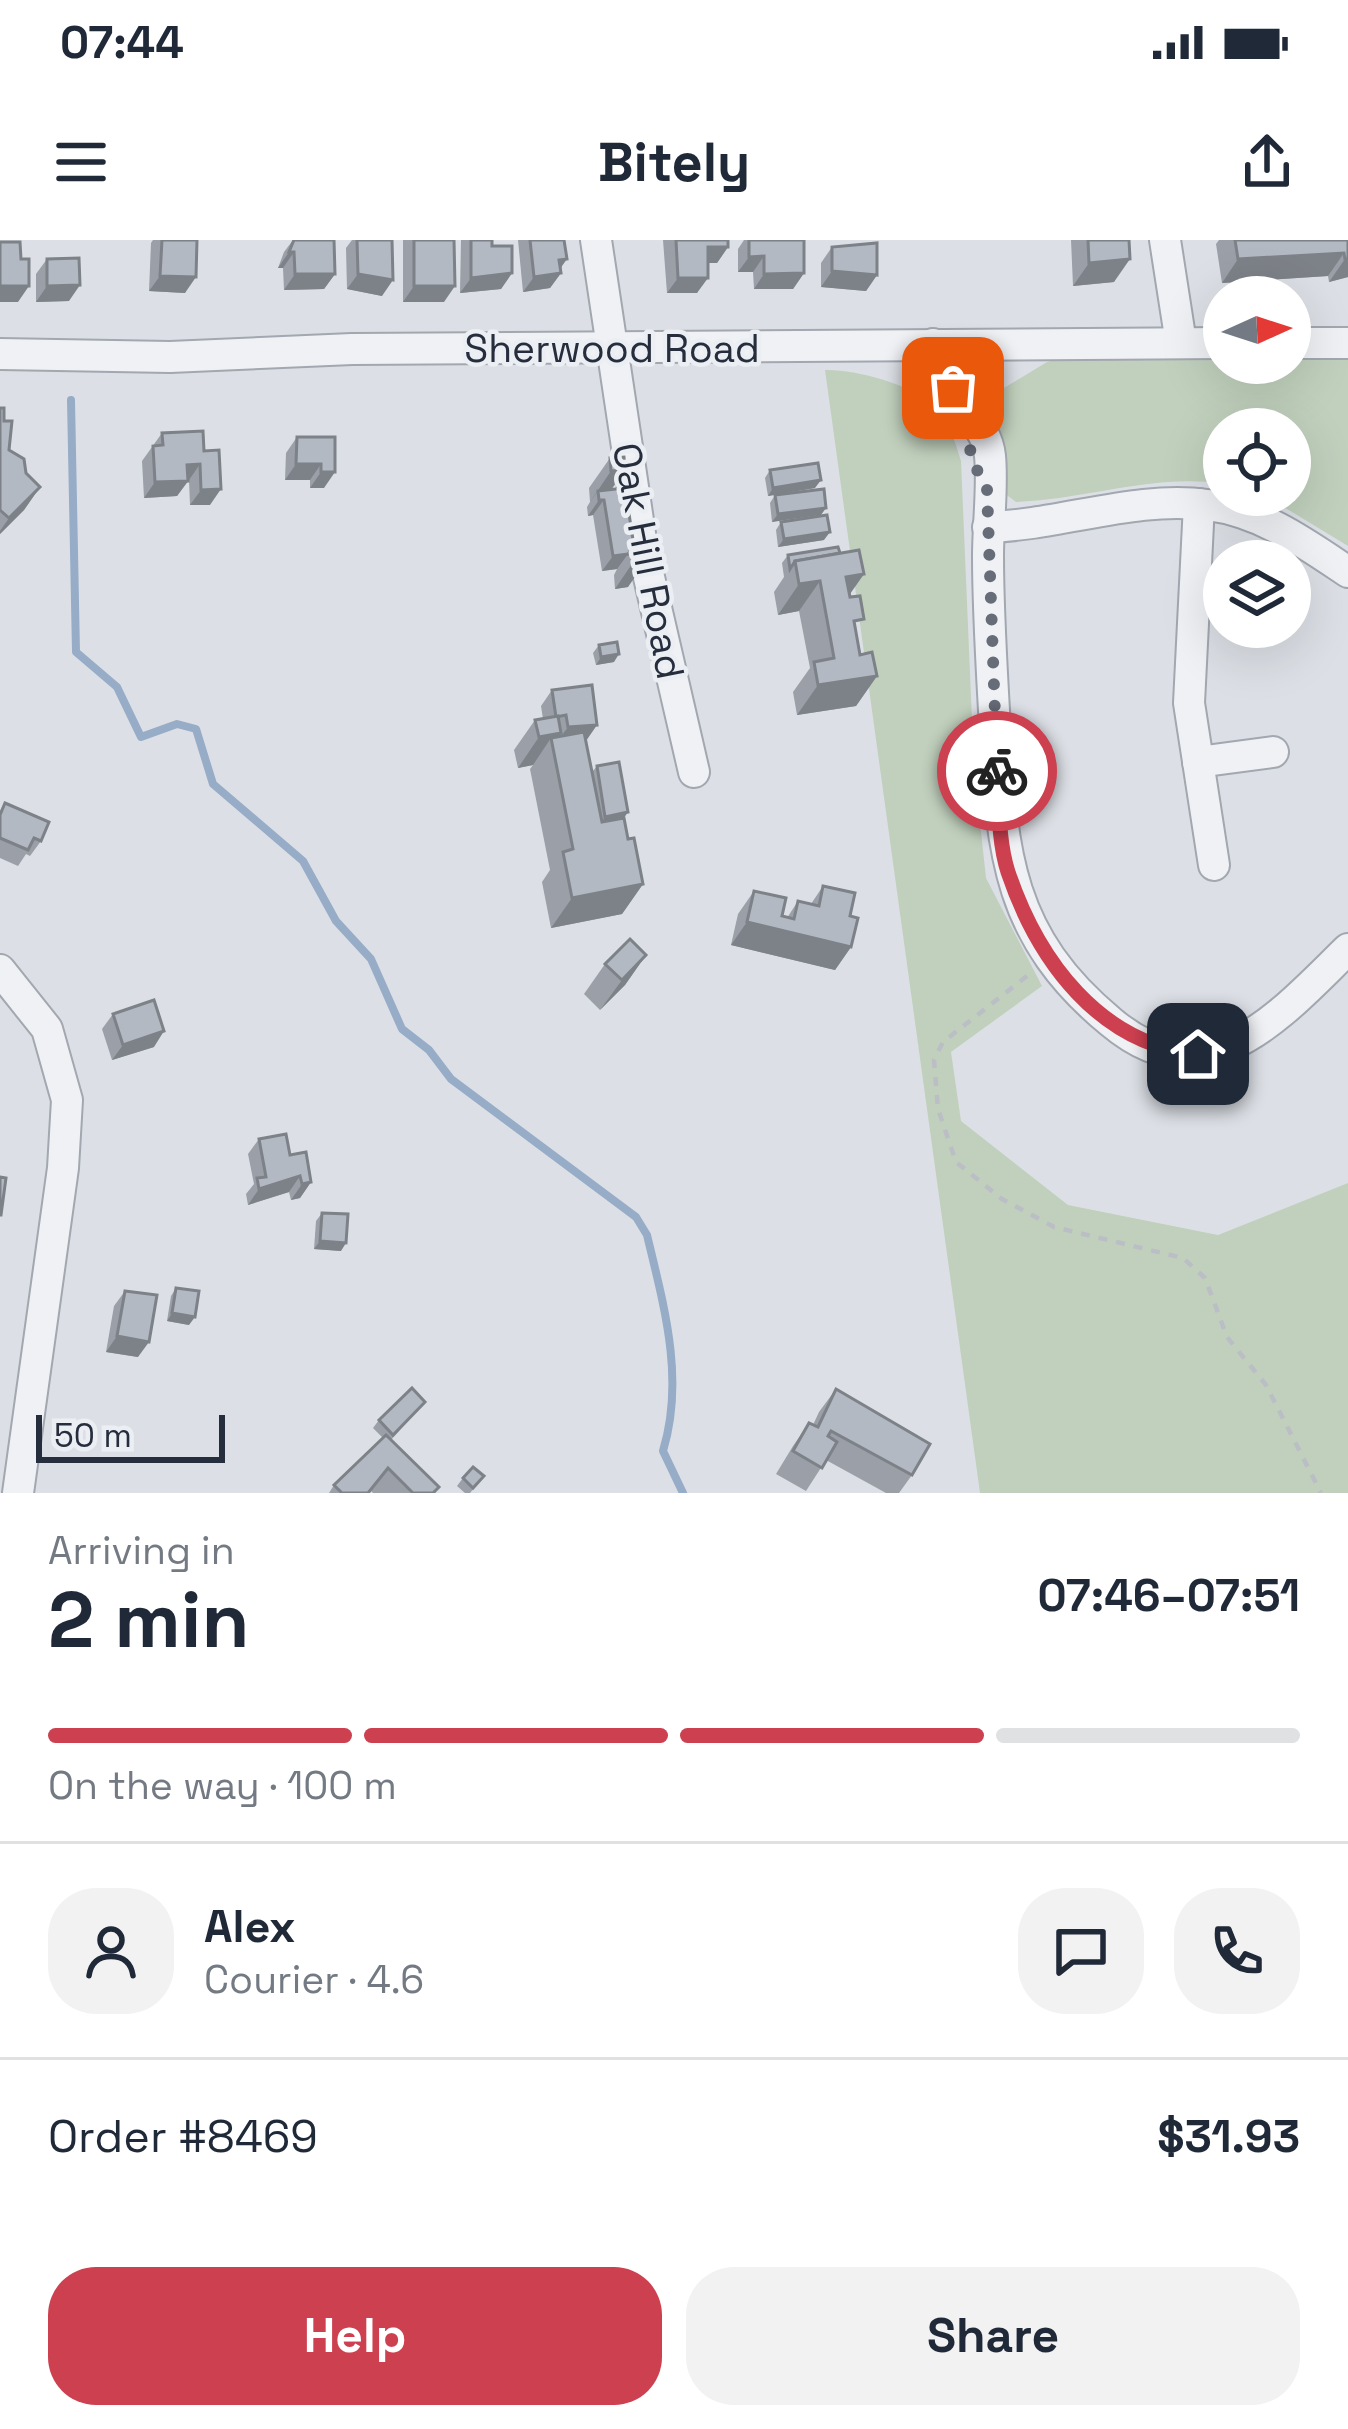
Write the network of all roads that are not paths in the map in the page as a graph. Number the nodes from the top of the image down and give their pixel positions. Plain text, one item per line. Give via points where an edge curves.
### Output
1 (596, 240) edge
2 (1165, 240) edge
3 (1181, 343) junction
4 (1203, 343) edge
5 (1311, 343) edge
6 (1348, 343) edge
7 (933, 344) junction
8 (609, 348) junction
9 (0, 354) edge
10 (1198, 504) junction
11 (988, 526) junction
12 (1348, 572) edge
13 (1274, 752) dead end
14 (1198, 762) junction
15 (694, 772) dead end
16 (1214, 865) dead end
17 (1348, 949) edge
18 (0, 970) edge
19 (18, 1493) edge

1 - 8 street, Oak Hill Road
2 - 3 street
3 - 4 street, Sherwood Road
3 - 7 street, Sherwood Road
5 - 6 street
7 - 8 street, Sherwood Road
7 - 11 street via 961,405 979,421 990,456
8 - 9 street, Sherwood Road
8 - 15 street, Oak Hill Road via 642,547
10 - 11 street
10 - 12 street via 1290,533
10 - 14 street via 1190,703
11 - 17 street via 1006,868 1074,992 1126,1036 1198,1054 1235,1047 1275,1020
13 - 14 street
14 - 16 street
18 - 19 street via 46,1029 67,1100

